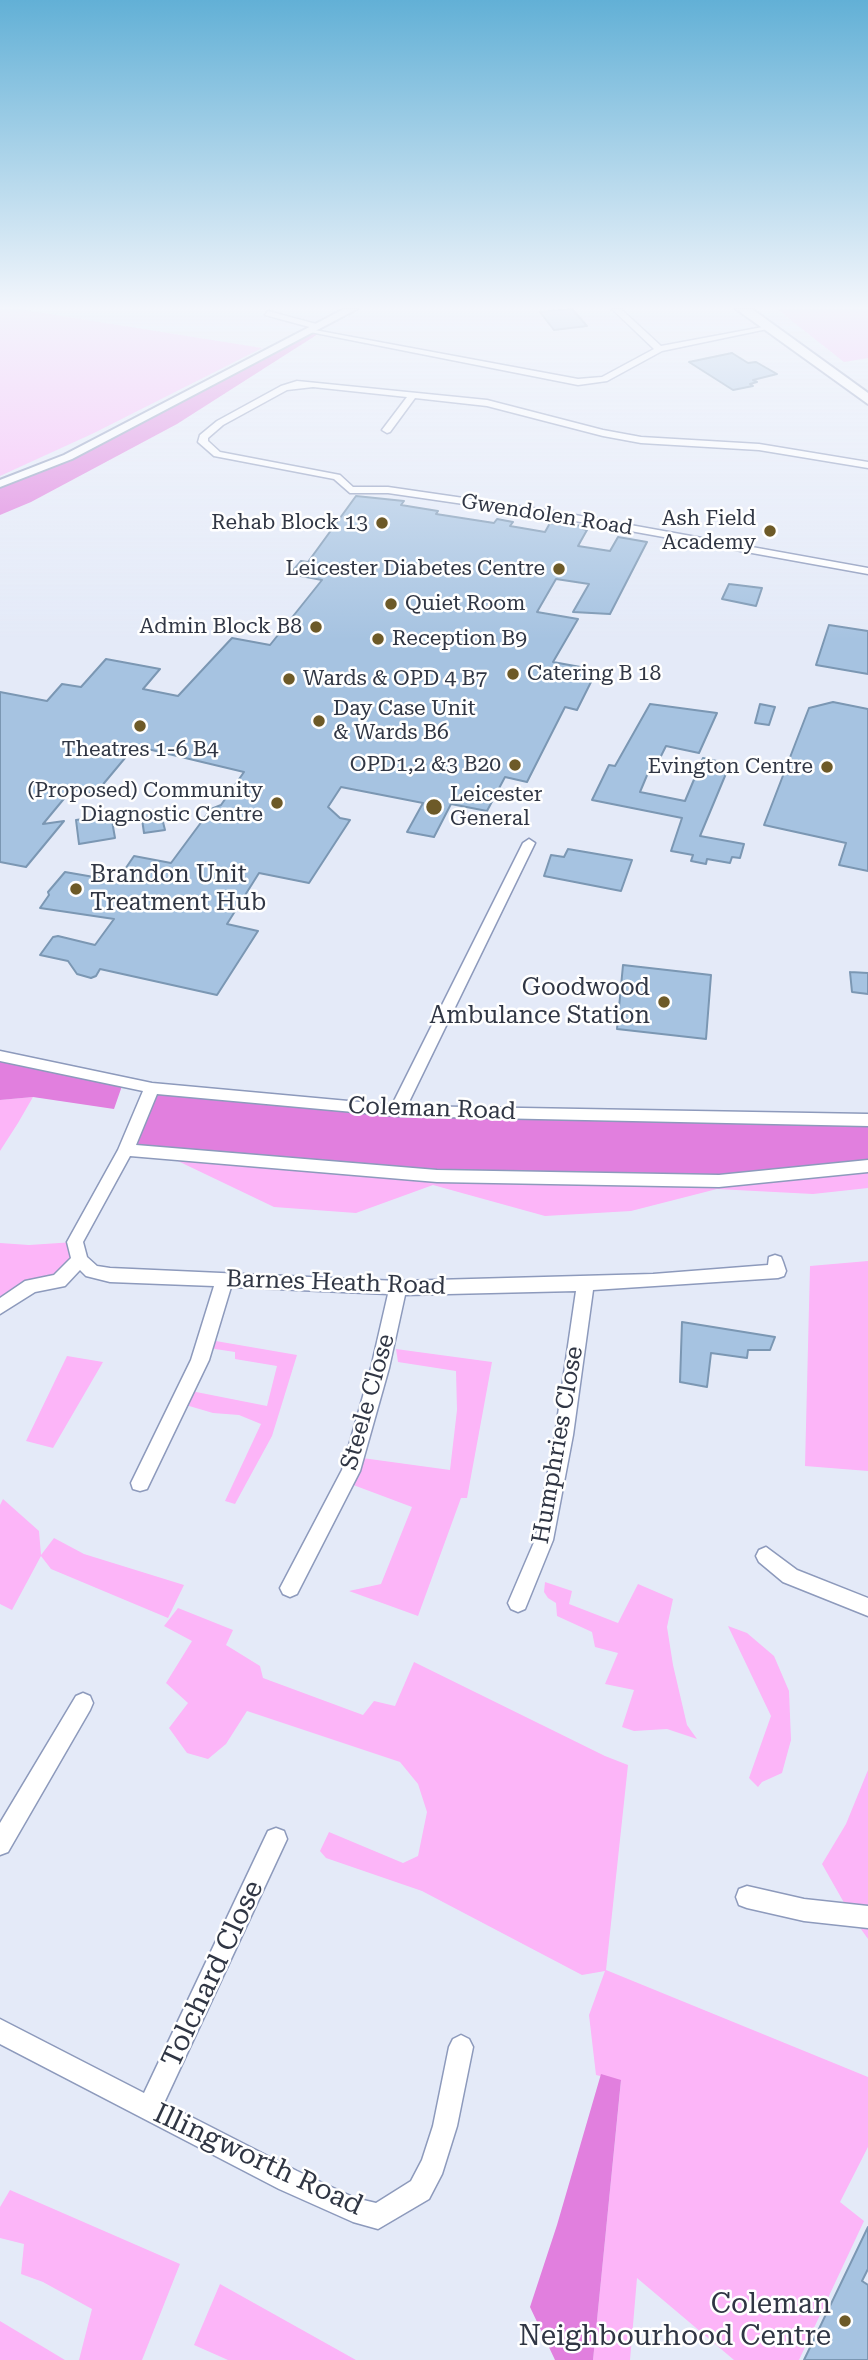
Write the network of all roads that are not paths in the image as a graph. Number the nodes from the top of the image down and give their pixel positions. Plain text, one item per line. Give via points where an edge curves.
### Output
1 (140, 419) edge
2 (227, 419) edge
3 (395, 419) edge
4 (553, 419) edge
5 (387, 430) dead end
6 (868, 465) edge
7 (0, 484) edge
8 (868, 571) edge
9 (529, 843) dead end
10 (0, 1056) edge
11 (152, 1088) junction
12 (397, 1111) junction
13 (868, 1121) edge
14 (126, 1150) junction
15 (868, 1166) edge
16 (80, 1260) junction
17 (775, 1262) dead end
18 (225, 1279) junction
19 (586, 1282) junction
20 (398, 1288) junction
21 (0, 1307) edge
22 (140, 1483) dead end
23 (766, 1556) dead end
24 (290, 1588) dead end
25 (518, 1604) dead end
26 (868, 1607) edge
27 (83, 1703) dead end
28 (276, 1839) dead end
29 (0, 1844) edge
30 (747, 1897) dead end
31 (868, 1917) edge
32 (0, 2031) edge
33 (461, 2047) dead end
34 (149, 2109) junction

1 - 7 street via 68,457
2 - 8 street, Gwendolen Road via 203,437 217,454 337,477 350,489 388,490 552,514
3 - 5 street
4 - 6 street via 642,440 759,447
9 - 12 street
10 - 11 street, Coleman Road
11 - 12 street, Coleman Road
11 - 14 street
12 - 13 street, Coleman Road
14 - 15 street via 437,1176 719,1181
14 - 16 street via 75,1242
16 - 18 street, Barnes Heath Road via 92,1271 110,1275
16 - 21 street via 59,1282 31,1286
17 - 19 street, Barnes Heath Road via 778,1271
18 - 20 street, Barnes Heath Road
18 - 22 street via 200,1360
19 - 20 street, Barnes Heath Road
19 - 25 street, Humphries Close via 544,1540
20 - 24 street, Steele Close via 351,1471
23 - 26 street via 790,1576
27 - 29 street
28 - 34 street, Tolchard Close
30 - 31 street
32 - 34 street, Illingworth Road
33 - 34 street, Illingworth Road via 433,2165 420,2190 378,2216 353,2210 288,2180

